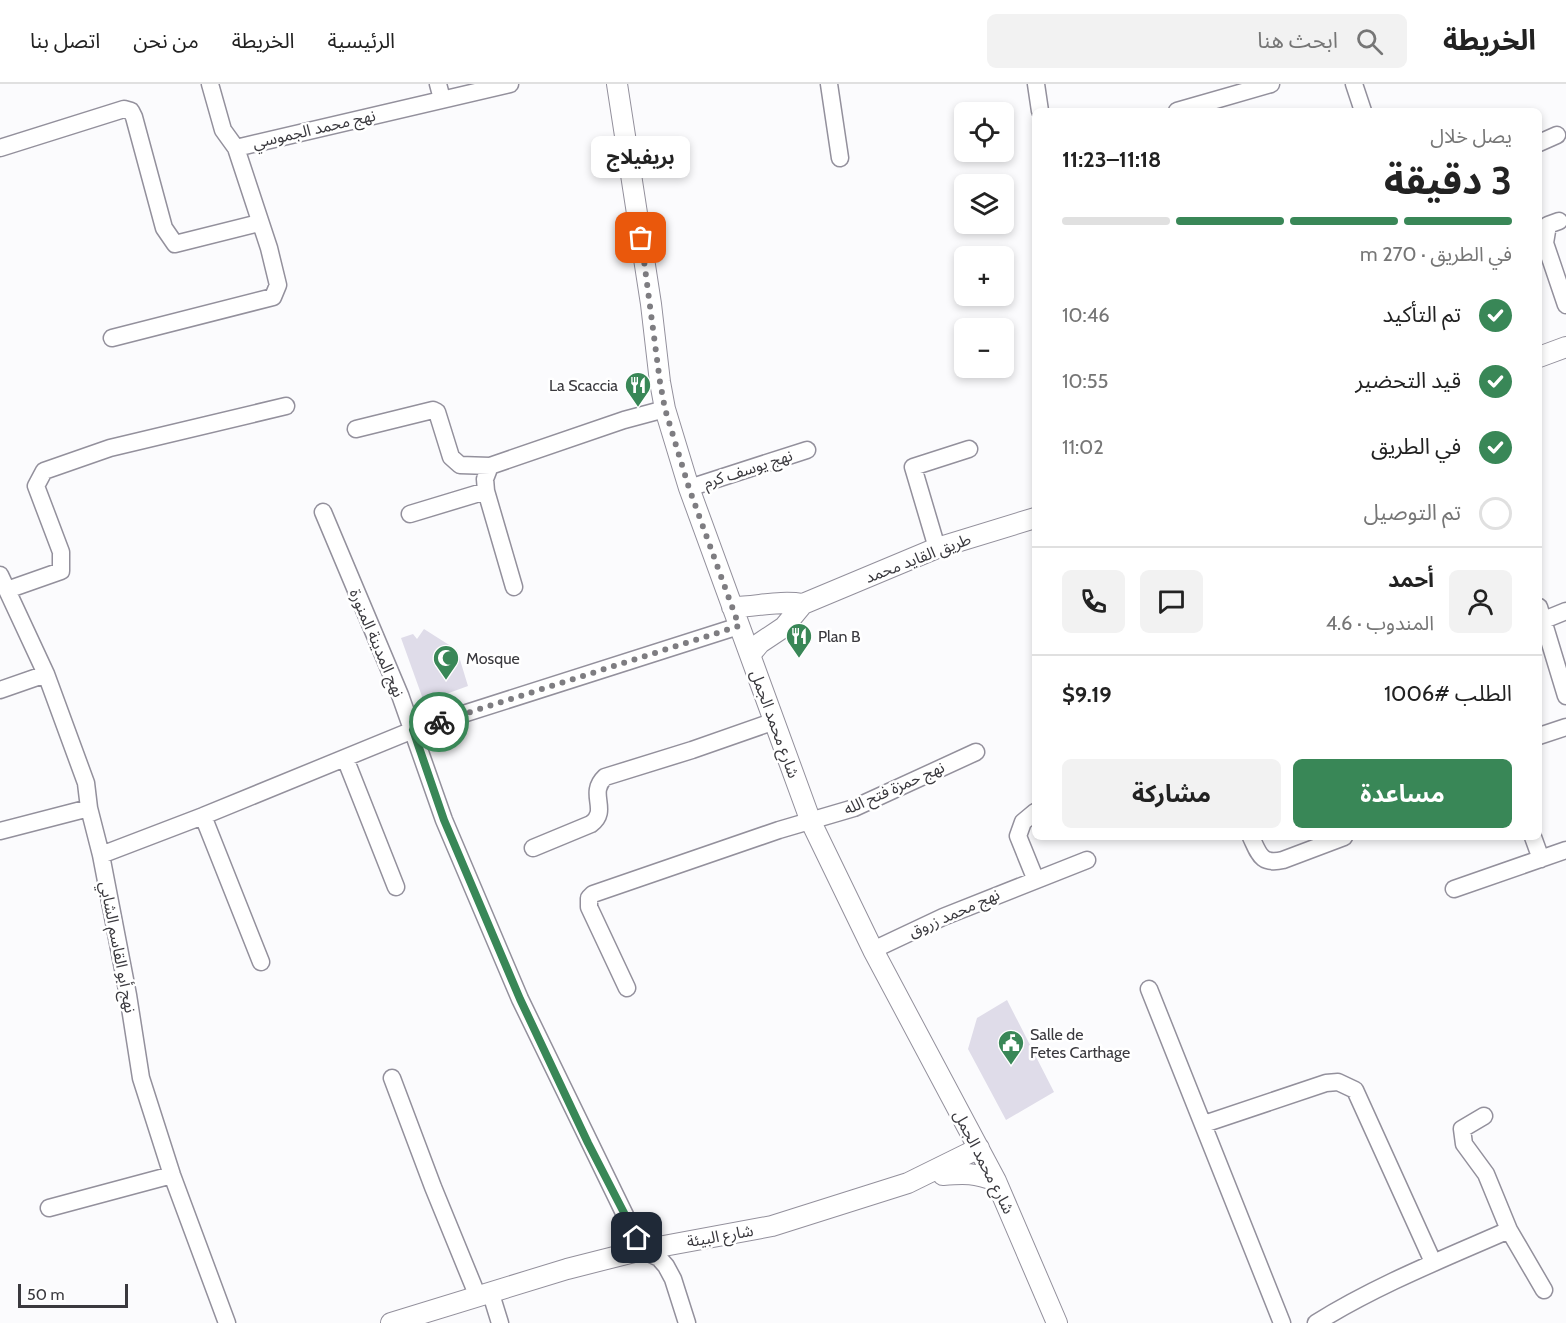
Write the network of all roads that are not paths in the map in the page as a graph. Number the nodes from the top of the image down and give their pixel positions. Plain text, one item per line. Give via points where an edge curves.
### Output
1 (210, 84) edge
2 (510, 84) edge
3 (617, 84) edge
4 (829, 84) edge
5 (1036, 84) edge
6 (1271, 84) edge
7 (1354, 84) edge
8 (440, 92) edge
9 (1040, 108) edge
10 (1187, 108) edge
11 (1362, 108) edge
12 (1557, 135) dead end
13 (1542, 142) edge
14 (0, 148) edge
15 (236, 148) junction
16 (840, 158) dead end
17 (1559, 221) dead end
18 (259, 223) junction
19 (1566, 305) edge
20 (112, 338) dead end
21 (1566, 347) edge
22 (1542, 356) edge
23 (286, 406) dead end
24 (665, 409) junction
25 (356, 429) dead end
26 (969, 449) dead end
27 (807, 450) dead end
28 (489, 466) junction
29 (689, 488) junction
30 (486, 491) junction
31 (323, 512) dead end
32 (410, 514) dead end
33 (1032, 519) edge
34 (937, 548) junction
35 (0, 575) edge
36 (514, 587) dead end
37 (8, 590) junction
38 (803, 604) junction
39 (732, 607) junction
40 (1566, 611) edge
41 (1542, 614) edge
42 (739, 626) junction
43 (750, 654) junction
44 (46, 674) junction
45 (0, 690) edge
46 (1566, 696) edge
47 (775, 721) junction
48 (1566, 727) edge
49 (413, 730) junction
50 (1542, 735) edge
51 (976, 752) dead end
52 (345, 758) junction
53 (89, 808) junction
54 (1032, 814) edge
55 (203, 816) junction
56 (811, 822) junction
57 (0, 831) edge
58 (1252, 840) edge
59 (1336, 840) edge
60 (1534, 840) edge
61 (533, 848) dead end
62 (1566, 850) edge
63 (101, 855) junction
64 (1541, 859) junction
65 (1087, 860) dead end
66 (1035, 878) junction
67 (396, 887) dead end
68 (1454, 890) dead end
69 (873, 950) junction
70 (261, 962) dead end
71 (627, 988) dead end
72 (1149, 989) dead end
73 (392, 1078) dead end
74 (1484, 1116) dead end
75 (963, 1119) junction
76 (1204, 1124) junction
77 (981, 1153) junction
78 (940, 1172) junction
79 (171, 1175) junction
80 (996, 1181) junction
81 (50, 1208) dead end
82 (1509, 1230) junction
83 (642, 1250) junction
84 (1433, 1262) junction
85 (1544, 1290) dead end
86 (484, 1295) junction
87 (227, 1323) edge
88 (391, 1323) edge
89 (500, 1323) edge
90 (687, 1323) edge
91 (1058, 1323) edge
92 (1282, 1323) edge
93 (1316, 1323) edge

1 - 15 street via 223,130
2 - 8 street, نهج محمد الجموسي
3 - 24 street, شارع محمد الجمل
4 - 16 street
5 - 9 street
6 - 10 street
7 - 11 street
8 - 15 street, نهج محمد الجموسي
12 - 13 street
14 - 18 street via 124,109 131,111 164,228 175,244
15 - 18 street, نهج محمد الجموسي
17 - 19 street via 1548,225 1545,243
18 - 20 street, نهج محمد الجموسي via 278,285 273,297
21 - 22 street
23 - 37 street via 110,448 44,471 36,486 61,552 61,571
24 - 28 street
24 - 29 street, شارع محمد الجمل
25 - 28 street via 433,410 437,412 451,457 460,465
26 - 34 street via 913,467
27 - 29 street, نهج يوسف كرم
28 - 30 street
29 - 39 street, شارع محمد الجمل
30 - 32 street
30 - 36 street
31 - 49 street, نهج المدينة المنورة
33 - 34 street, طريق القايد محمد
34 - 38 street, طريق القايد محمد
35 - 37 street, نهج أبو القاسم الشابي
37 - 44 street, نهج أبو القاسم الشابي
38 - 39 street, طريق القايد محمد
38 - 43 street, طريق القايد محمد via 784,627
39 - 42 street, شارع محمد الجمل
40 - 41 street
41 - 46 street
42 - 43 street, شارع محمد الجمل
42 - 49 street
43 - 47 street, شارع محمد الجمل
44 - 45 street
44 - 53 street, نهج أبو القاسم الشابي via 86,783
47 - 56 street, شارع محمد الجمل
47 - 61 street via 605,777 596,789 597,820
48 - 50 street
49 - 52 street
49 - 83 street, نهج المدينة المنورة via 444,820 520,999
51 - 56 street, نهج حمزة فتح الله via 854,808
52 - 55 street
52 - 67 street
53 - 57 street
53 - 63 street, نهج أبو القاسم الشابي
54 - 66 street via 1023,822 1018,836
55 - 63 street
55 - 70 street
56 - 69 street, شارع محمد الجمل
56 - 71 street, نهج حمزة فتح الله via 593,894 589,907
58 - 59 street via 1267,861 1283,860
60 - 64 street
62 - 64 street
63 - 79 street, نهج أبو القاسم الشابي via 141,1078
64 - 68 street
65 - 66 street, نهج محمد زروق
66 - 69 street, نهج محمد زروق
69 - 75 street, شارع محمد الجمل
72 - 76 street
73 - 86 street via 433,1187
74 - 82 street via 1462,1129 1462,1139 1486,1174
75 - 77 street, شارع محمد الجمل
75 - 78 street via 960,1134
76 - 84 street via 1326,1083 1346,1085 1354,1090
76 - 92 street
77 - 78 street, شارع البيئة
77 - 80 street, شارع محمد الجمل
78 - 80 street via 967,1172
78 - 83 street, شارع البيئة via 772,1226
79 - 81 street
79 - 87 street, نهج أبو القاسم الشابي
80 - 91 street, شارع محمد الجمل
82 - 84 street
82 - 85 street
83 - 86 street, شارع البيئة
83 - 90 street, نهج المدينة المنورة via 666,1266
84 - 93 street via 1361,1296
86 - 88 street, شارع البيئة
86 - 89 street

